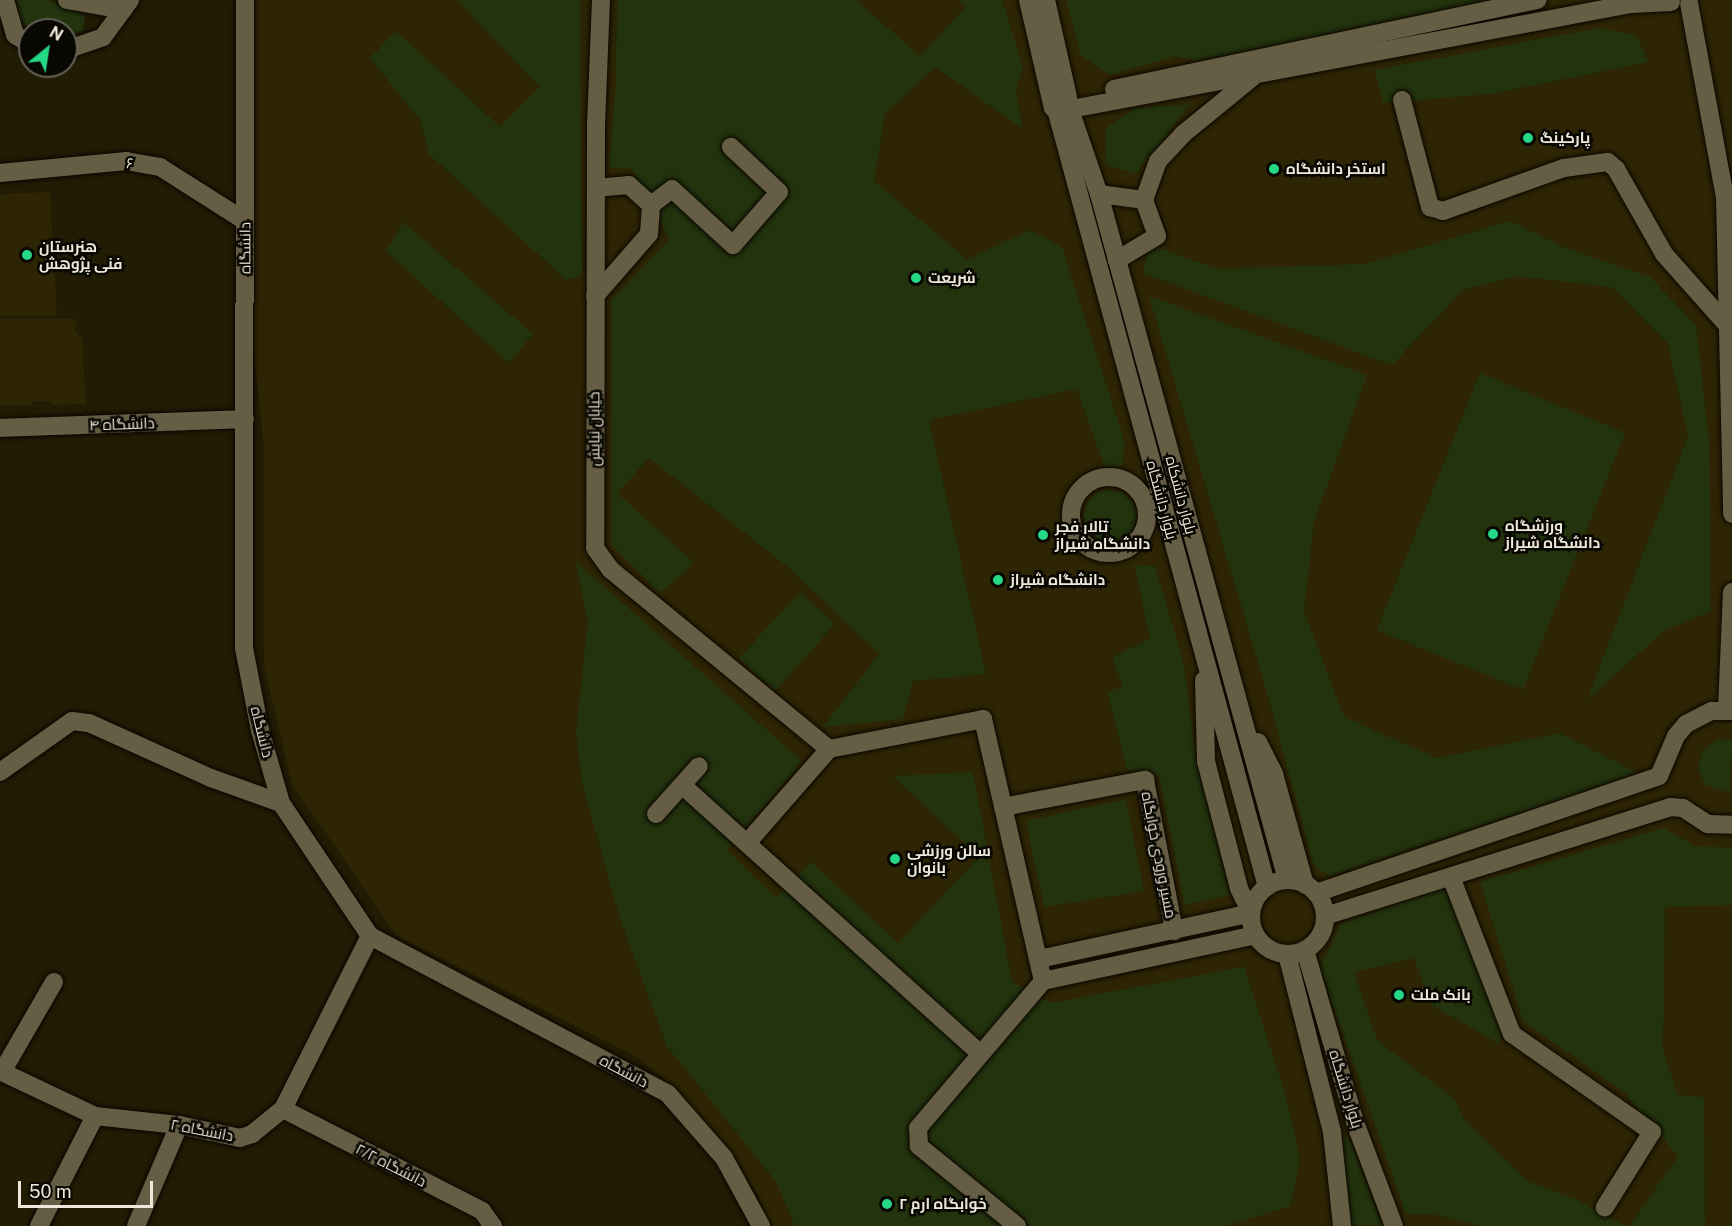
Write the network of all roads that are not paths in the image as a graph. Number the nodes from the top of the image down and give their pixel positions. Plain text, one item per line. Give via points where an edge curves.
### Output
1 (5, 0) edge
2 (67, 0) edge
3 (245, 0) edge
4 (601, 0) edge
5 (1028, 0) edge
6 (1046, 0) edge
7 (1538, 0) edge
8 (1680, 1) edge
9 (126, 5) edge
10 (18, 36) edge
11 (78, 46) edge
12 (1257, 74) junction
13 (1140, 90) junction
14 (1402, 100) dead end
15 (1065, 105) junction
16 (731, 147) dead end
17 (0, 173) edge
18 (596, 188) junction
19 (1099, 194) junction
20 (1144, 200) junction
21 (651, 205) junction
22 (245, 221) junction
23 (1117, 260) junction
24 (595, 296) junction
25 (1729, 327) junction
26 (245, 419) junction
27 (0, 428) edge
28 (1732, 514) edge
29 (1117, 552) joint
30 (1732, 592) edge
31 (1204, 658) junction
32 (1240, 709) junction
33 (1730, 711) edge
34 (830, 748) junction
35 (699, 766) dead end
36 (0, 772) edge
37 (682, 785) junction
38 (281, 803) junction
39 (1003, 807) junction
40 (656, 814) dead end
41 (1732, 825) edge
42 (747, 843) junction
43 (1451, 877) junction
44 (1287, 880) junction
45 (1267, 887) junction
46 (1311, 889) junction
47 (1251, 913) junction
48 (1325, 916) junction
49 (1174, 931) junction
50 (1255, 935) junction
51 (370, 936) junction
52 (1305, 950) junction
53 (1287, 954) junction
54 (1039, 959) junction
55 (1042, 981) junction
56 (54, 982) dead end
57 (980, 1053) junction
58 (1, 1071) edge
59 (283, 1109) junction
60 (95, 1116) junction
61 (179, 1125) junction
62 (1356, 1125) junction
63 (1332, 1132) junction
64 (1605, 1207) dead end
65 (39, 1226) edge
66 (136, 1226) edge
67 (493, 1226) edge
68 (761, 1226) edge
69 (1017, 1226) edge
70 (1342, 1226) edge
71 (1394, 1226) edge

1 - 10 street
2 - 9 street
3 - 22 street, دانشگاه
4 - 18 street, خیابان نیایش
5 - 15 street, بلوار دانشکاه
6 - 15 street, بلوار دانشکاه
7 - 13 street
8 - 12 street via 1631,4
8 - 25 street via 1725,197
9 - 11 street via 103,37
12 - 13 street
12 - 20 street via 1183,134 1158,161
13 - 15 street
14 - 25 street via 1430,207 1443,211 1564,168 1608,162 1616,169 1664,254
15 - 19 street, بلوار دانشکاه
15 - 31 street, بلوار دانشگاه
16 - 21 street via 779,192 733,244 672,189
17 - 22 street, ۶ via 126,161 160,167
18 - 21 street via 629,186
18 - 24 street, خیابان نیایش
19 - 20 street
19 - 23 street, بلوار دانشکاه
20 - 23 street via 1157,236
21 - 24 street via 649,234
22 - 26 street, دانشگاه
23 - 32 street, بلوار دانشکاه
24 - 34 street, خیابان نیایش via 592,534 602,560
25 - 28 street
26 - 27 street, ۴ دانشگاه
26 - 38 street, دانشگاه via 244,648 260,730
29 - 29 street via 1138,540 1147,519 1146,507 1141,495 1126,482 1095,480 1076,498 1072,524 1076,535 1094,550
30 - 33 street
31 - 45 street, بلوار دانشگاه
31 - 47 street via 1206,761 1239,888
32 - 44 street, بلوار دانشکاه
32 - 46 street via 1274,774
33 - 46 street via 1712,711 1686,724 1676,736 1659,776
34 - 39 street via 983,719
34 - 42 street
35 - 37 street
36 - 38 street via 20,761 57,727 72,721 89,723 212,778
37 - 40 street
37 - 42 street
38 - 51 street, دانشگاه
39 - 49 street, مسیر ورودی خوابگاه via 1145,780
39 - 54 street
41 - 43 street via 1708,824 1683,808 1670,807
42 - 57 street
43 - 48 street
43 - 64 street via 1512,1034 1652,1132
44 - 45 street
44 - 46 street
45 - 47 street
46 - 48 street
47 - 49 street
47 - 50 street
48 - 52 street via 1320,936
49 - 54 street
50 - 53 street via 1269,949
50 - 55 street
51 - 59 street, ۲ دانشگاه
51 - 68 street, دانشگاه via 668,1094 724,1158
52 - 53 street
52 - 62 street, بلوار دانشگاه
53 - 63 street, بلوار دانشگاه
54 - 55 street
55 - 57 street
56 - 58 street
57 - 69 street via 918,1128 919,1146
58 - 60 street, ۲ دانشگاه
59 - 61 street, ۲ دانشگاه via 252,1134 240,1138
59 - 67 street, ۲/۲ دانشگاه via 482,1211
60 - 61 street, ۲ دانشگاه
60 - 65 street
61 - 66 street
62 - 63 street
62 - 71 street, بلوار دانشگاه
63 - 70 street, بلوار دانشگاه

